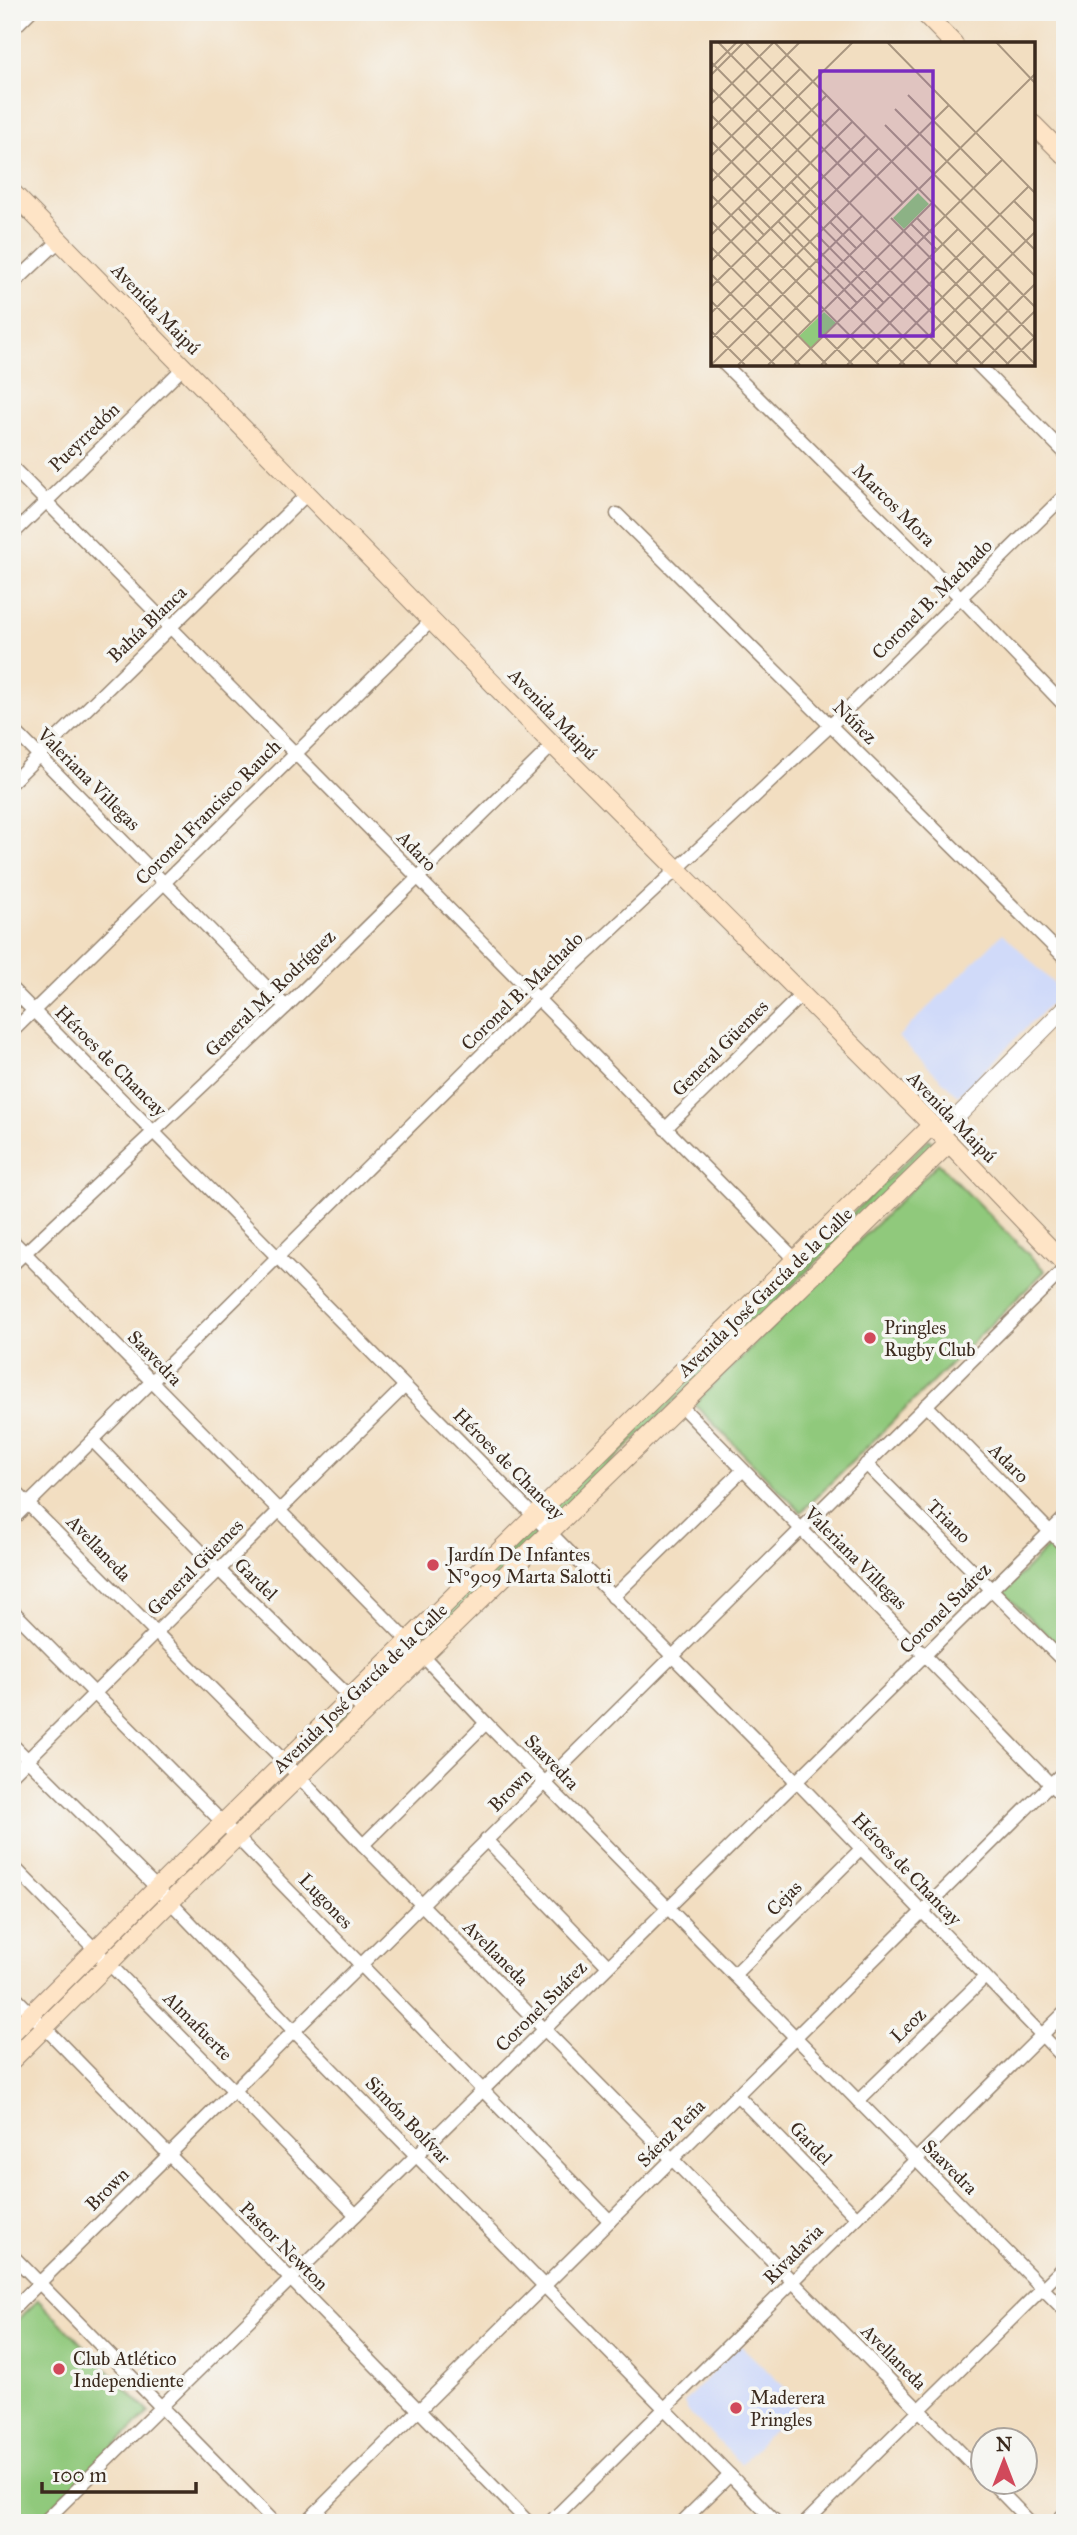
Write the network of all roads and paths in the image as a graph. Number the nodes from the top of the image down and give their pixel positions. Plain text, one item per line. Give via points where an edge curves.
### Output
1 (30, 12) edge
2 (923, 12) edge
3 (12, 30) edge
4 (952, 42) edge
5 (1035, 126) edge
6 (1065, 156) edge
7 (12, 192) edge
8 (60, 240) junction
9 (12, 285) edge
10 (726, 366) edge
11 (979, 366) edge
12 (184, 367) junction
13 (1065, 453) edge
14 (12, 467) edge
15 (308, 493) junction
16 (1065, 495) edge
17 (46, 501) junction
18 (617, 514) dead end
19 (12, 535) edge
20 (961, 598) junction
21 (432, 621) junction
22 (171, 628) junction
23 (1065, 706) edge
24 (831, 725) junction
25 (12, 729) edge
26 (553, 746) junction
27 (294, 754) junction
28 (39, 755) junction
29 (12, 782) edge
30 (678, 871) junction
31 (416, 878) junction
32 (164, 883) junction
33 (1065, 958) edge
34 (12, 989) edge
35 (801, 995) junction
36 (537, 1000) junction
37 (286, 1007) junction
38 (1065, 1008) edge
39 (34, 1010) junction
40 (12, 1032) edge
41 (665, 1129) junction
42 (153, 1130) junction
43 (940, 1134) junction
44 (12, 1240) edge
45 (25, 1253) junction
46 (278, 1258) junction
47 (796, 1260) junction
48 (12, 1265) edge
49 (1065, 1266) edge
50 (152, 1382) junction
51 (404, 1387) junction
52 (679, 1404) junction
53 (926, 1405) junction
54 (93, 1441) junction
55 (866, 1464) junction
56 (743, 1470) junction
57 (12, 1488) edge
58 (29, 1504) junction
59 (278, 1511) junction
60 (536, 1517) junction
61 (1065, 1517) edge
62 (12, 1520) edge
63 (800, 1530) junction
64 (549, 1531) junction
65 (1050, 1532) junction
66 (1065, 1547) edge
67 (219, 1570) junction
68 (990, 1590) junction
69 (613, 1597) junction
70 (12, 1610) edge
71 (155, 1633) junction
72 (409, 1642) junction
73 (925, 1654) junction
74 (423, 1656) junction
75 (673, 1657) junction
76 (1065, 1663) edge
77 (94, 1694) junction
78 (350, 1697) junction
79 (365, 1712) junction
80 (486, 1723) junction
81 (12, 1744) edge
82 (27, 1760) junction
83 (285, 1762) junction
84 (1065, 1770) edge
85 (12, 1775) edge
86 (299, 1777) junction
87 (796, 1781) junction
88 (545, 1783) junction
89 (1051, 1784) junction
90 (1065, 1799) edge
91 (223, 1823) junction
92 (237, 1837) junction
93 (486, 1840) junction
94 (363, 1844) junction
95 (861, 1849) junction
96 (12, 1865) edge
97 (157, 1888) junction
98 (170, 1902) junction
99 (422, 1904) junction
100 (668, 1908) junction
101 (921, 1913) junction
102 (101, 1957) junction
103 (361, 1964) junction
104 (608, 1966) junction
105 (734, 1975) junction
106 (985, 1977) junction
107 (12, 1994) edge
108 (1065, 2012) edge
109 (32, 2014) junction
110 (45, 2027) junction
111 (544, 2029) junction
112 (294, 2031) junction
113 (12, 2033) edge
114 (1041, 2035) junction
115 (795, 2037) junction
116 (1065, 2059) edge
117 (12, 2060) edge
118 (234, 2090) junction
119 (482, 2090) junction
120 (737, 2095) junction
121 (858, 2101) junction
122 (168, 2155) junction
123 (416, 2156) junction
124 (672, 2159) junction
125 (916, 2160) junction
126 (356, 2215) junction
127 (857, 2218) junction
128 (610, 2221) junction
129 (12, 2255) edge
130 (1065, 2266) edge
131 (290, 2280) junction
132 (793, 2282) junction
133 (40, 2283) junction
134 (544, 2286) junction
135 (1042, 2288) junction
136 (12, 2310) edge
137 (1065, 2311) edge
138 (161, 2407) junction
139 (665, 2408) junction
140 (419, 2410) junction
141 (919, 2410) junction
142 (968, 2460) edge
143 (730, 2475) junction
144 (1004, 2496) edge
145 (1065, 2513) edge
146 (43, 2523) edge
147 (275, 2523) edge
148 (305, 2523) edge
149 (529, 2523) edge
150 (549, 2523) edge
151 (681, 2523) edge
152 (777, 2523) edge
153 (805, 2523) edge
154 (1031, 2523) edge
155 (1055, 2523) edge

1 - 3 street
2 - 4 main road
5 - 6 main road
7 - 8 main road, Avenida Maipú
8 - 9 street
8 - 12 main road, Avenida Maipú
10 - 20 street, Marcos Mora
11 - 13 street
12 - 15 main road, Avenida Maipú
12 - 17 street, Pueyrredón
14 - 17 street, Adaro
15 - 21 main road, Avenida Maipú
15 - 22 street, Bahía Blanca
16 - 20 street, Coronel B. Machado
17 - 19 street, Pueyrredón
17 - 22 street, Adaro
18 - 24 street, Núñez
20 - 23 street, Marcos Mora
20 - 24 street, Coronel B. Machado
21 - 26 main road, Avenida Maipú
21 - 27 street, Coronel Francisco Rauch
22 - 27 street, Adaro
22 - 28 street, Bahía Blanca
24 - 30 street, Coronel B. Machado
24 - 33 street, Núñez
25 - 28 street, Valeriana Villegas
26 - 30 main road, Avenida Maipú
26 - 31 street, General M. Rodríguez
27 - 31 street, Adaro
27 - 32 street, Coronel Francisco Rauch
28 - 29 street, Bahía Blanca
28 - 32 street, Valeriana Villegas
30 - 35 main road, Avenida Maipú
30 - 36 street, Coronel B. Machado
31 - 36 street, Adaro
31 - 37 street, General M. Rodríguez
32 - 37 street, Valeriana Villegas
32 - 39 street, Coronel Francisco Rauch
34 - 39 street, Héroes de Chancay
35 - 41 street, General Güemes
35 - 43 main road, Avenida Maipú
36 - 41 street, Adaro
36 - 46 street, Coronel B. Machado
37 - 42 street, General M. Rodríguez
38 - 43 street, Avenida José García de la Calle
39 - 40 street, Coronel Francisco Rauch
39 - 42 street, Héroes de Chancay
41 - 47 street, Adaro
42 - 45 street, General M. Rodríguez
42 - 46 street, Héroes de Chancay
43 - 47 main road, Avenida José García de la Calle
43 - 49 main road, Avenida Maipú
43 - 52 main road, Avenida José García de la Calle
44 - 45 street, Saavedra
45 - 48 street, General M. Rodríguez
45 - 50 street, Saavedra
46 - 50 street, Coronel B. Machado
46 - 51 street, Héroes de Chancay
47 - 60 main road, Avenida José García de la Calle
49 - 53 street, Brown
50 - 54 street, Coronel B. Machado
50 - 59 street, Saavedra
51 - 59 street, General Güemes
51 - 60 street, Héroes de Chancay
52 - 56 street, Valeriana Villegas
52 - 64 main road, Avenida José García de la Calle
53 - 55 street, Brown
53 - 65 street, Adaro
54 - 58 street, Coronel B. Machado
54 - 67 street, Gardel
55 - 63 street, Brown
55 - 68 street, Triano
56 - 63 street, Valeriana Villegas
56 - 69 street
57 - 58 street, Avellaneda
58 - 62 street, Coronel B. Machado
58 - 71 street, Avellaneda
59 - 67 street, General Güemes
59 - 72 street, Saavedra
60 - 64 street, Héroes de Chancay
60 - 72 main road, Avenida José García de la Calle
61 - 65 street, Coronel Suárez
63 - 73 street, Valeriana Villegas
63 - 75 street, Brown
64 - 69 street, Héroes de Chancay
64 - 74 main road, Avenida José García de la Calle
65 - 66 street, Adaro
65 - 68 street, Coronel Suárez
67 - 71 street, General Güemes
67 - 78 street, Gardel
68 - 73 street, Coronel Suárez
68 - 76 street, Triano
69 - 75 street, Héroes de Chancay
70 - 77 street, Lugones
71 - 77 street, General Güemes
71 - 83 street, Avellaneda
72 - 74 street, Saavedra
72 - 78 main road, Avenida José García de la Calle
73 - 87 street, Coronel Suárez
73 - 89 street, Valeriana Villegas
74 - 79 main road, Avenida José García de la Calle
74 - 80 street, Saavedra
75 - 87 street, Héroes de Chancay
75 - 88 street, Brown
77 - 82 street, General Güemes
77 - 91 street, Lugones
78 - 79 street, Gardel
78 - 83 main road, Avenida José García de la Calle
79 - 86 main road, Avenida José García de la Calle
80 - 88 street, Saavedra
80 - 94 street
81 - 82 street, Simón Bolívar
82 - 85 street, General Güemes
82 - 97 street, Simón Bolívar
83 - 86 street, Avellaneda
83 - 91 main road, Avenida José García de la Calle
84 - 89 street, Sáenz Peña
86 - 92 main road, Avenida José García de la Calle
86 - 94 street, Avellaneda
87 - 95 street, Héroes de Chancay
87 - 100 street, Coronel Suárez
88 - 93 street, Brown
88 - 100 street, Saavedra
89 - 90 street, Valeriana Villegas
89 - 101 street, Sáenz Peña
91 - 92 street, Lugones
91 - 97 main road, Avenida José García de la Calle
92 - 98 main road, Avenida José García de la Calle
92 - 103 street, Lugones
93 - 99 street, Brown
93 - 104 street
94 - 99 street, Avellaneda
95 - 101 street, Héroes de Chancay
95 - 105 street, Cejas
96 - 102 street, Almafuerte
97 - 98 street, Simón Bolívar
97 - 102 main road, Avenida José García de la Calle
98 - 102 main road, Avenida José García de la Calle
98 - 112 street, Simón Bolívar
99 - 103 street, Brown
99 - 111 street, Avellaneda
100 - 104 street, Coronel Suárez
100 - 105 street, Saavedra
101 - 106 street, Héroes de Chancay
101 - 115 street, Sáenz Peña
102 - 109 main road, Avenida José García de la Calle
102 - 110 main road, Avenida José García de la Calle
102 - 118 street, Almafuerte
103 - 112 street, Brown
103 - 119 street, Lugones
104 - 111 street, Coronel Suárez
105 - 115 street, Saavedra
106 - 114 street, Héroes de Chancay
106 - 121 street, Leoz
107 - 109 street, Pastor Newton
108 - 114 street, Rivadavia
109 - 110 street, Pastor Newton
109 - 113 main road, Avenida José García de la Calle
110 - 117 main road, Avenida José García de la Calle
110 - 122 street, Pastor Newton
111 - 119 street, Coronel Suárez
111 - 124 street, Avellaneda
112 - 118 street, Brown
112 - 123 street, Simón Bolívar
114 - 116 street, Héroes de Chancay
114 - 125 street, Rivadavia
115 - 120 street, Sáenz Peña
115 - 121 street, Saavedra
118 - 122 street, Brown
118 - 126 street, Almafuerte
119 - 123 street, Coronel Suárez
119 - 128 street, Lugones
120 - 124 street, Sáenz Peña
120 - 127 street, Gardel
121 - 125 street, Saavedra
122 - 131 street, Pastor Newton
122 - 133 street, Brown
123 - 126 street, Coronel Suárez
123 - 134 street, Simón Bolívar
124 - 128 street, Sáenz Peña
124 - 132 street, Avellaneda
125 - 127 street, Rivadavia
125 - 135 street, Saavedra
126 - 131 street, Coronel Suárez
127 - 132 street, Rivadavia
128 - 134 street, Sáenz Peña
129 - 133 street
130 - 135 street
131 - 138 street, Coronel Suárez
131 - 140 street, Pastor Newton
132 - 139 street, Rivadavia
132 - 141 street, Avellaneda
133 - 136 street, Brown
133 - 138 street
134 - 139 street, Simón Bolívar
134 - 140 street, Sáenz Peña
135 - 137 street, Saavedra
135 - 141 street
138 - 146 street, Coronel Suárez
138 - 147 street
139 - 143 street, Simón Bolívar
139 - 150 street, Rivadavia
140 - 148 street, Sáenz Peña
140 - 149 street, Pastor Newton
141 - 142 street, Avellaneda
141 - 153 street
143 - 151 street
143 - 152 street, Simón Bolívar
144 - 154 street
145 - 155 street

